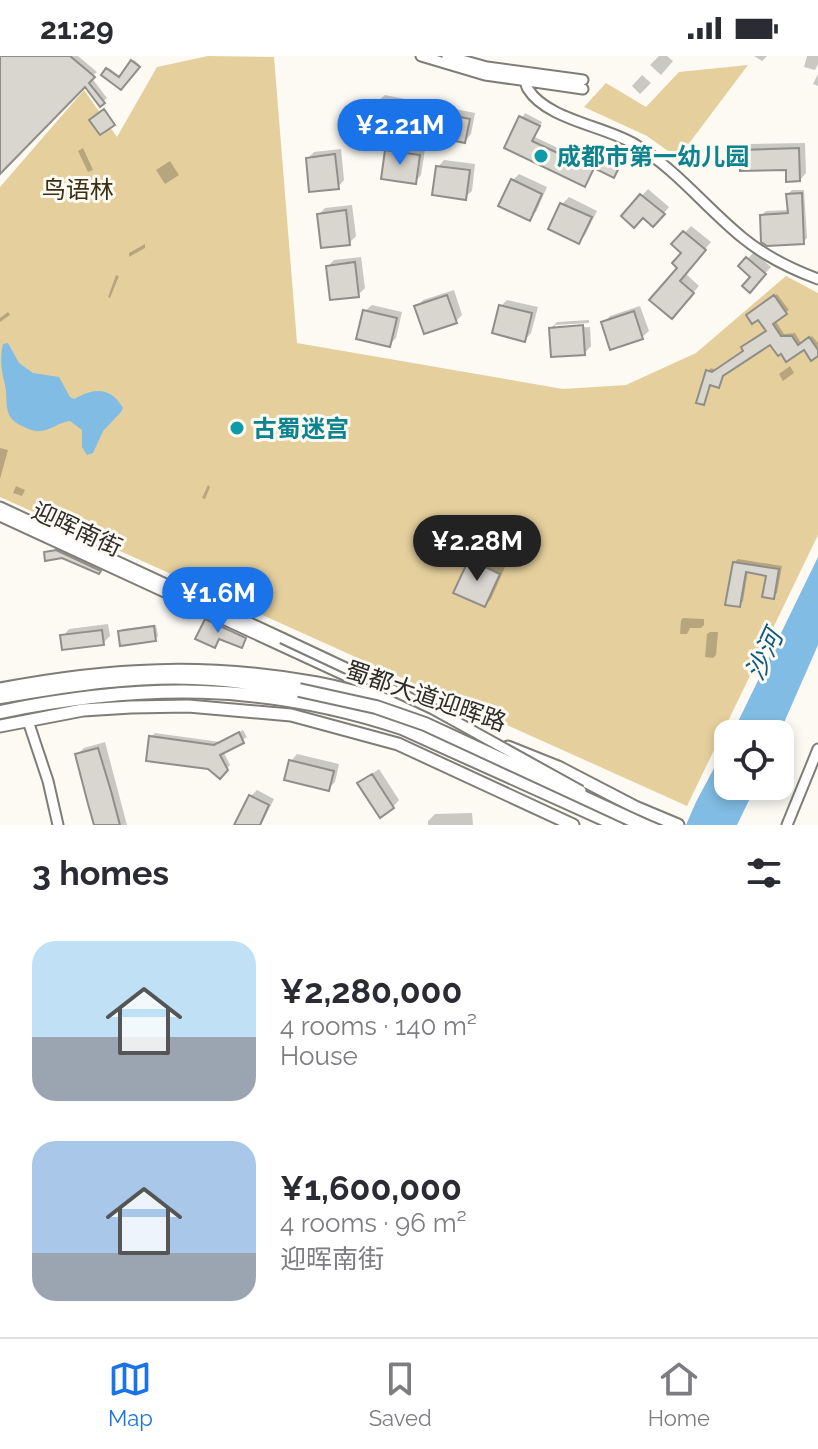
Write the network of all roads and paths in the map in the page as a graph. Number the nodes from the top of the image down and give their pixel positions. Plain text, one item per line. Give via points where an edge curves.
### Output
1 (421, 56) edge
2 (447, 56) edge
3 (524, 76) junction
4 (583, 84) dead end
5 (818, 279) edge
6 (0, 507) edge
7 (0, 516) edge
8 (165, 670) junction
9 (209, 678) junction
10 (1, 691) edge
11 (297, 696) junction
12 (395, 704) junction
13 (83, 710) junction
14 (0, 714) edge
15 (28, 721) junction
16 (0, 726) edge
17 (818, 749) edge
18 (639, 817) edge
19 (58, 825) edge
20 (573, 825) edge
21 (617, 825) edge
22 (678, 825) edge
23 (787, 825) edge

1 - 3 street via 485,75
2 - 3 street
3 - 4 street
3 - 5 street via 528,89 558,113 640,147 758,250
6 - 18 street, bridge via 433,709
7 - 12 street, 迎晖南街 via 379,691
8 - 9 main road
8 - 10 main road, 蜀都大道迎晖路 via 103,672
8 - 12 main road, 蜀都大道迎晖路 via 319,683
9 - 10 highway, 蜀都大道迎晖路
9 - 11 highway, 蜀都大道迎晖路
11 - 14 highway via 165,690 66,699
11 - 18 highway, bridge via 400,714
11 - 21 highway via 402,728
12 - 18 main road, 蜀都大道迎晖路 via 558,767
13 - 14 main road
13 - 15 main road
13 - 20 main road via 188,706 291,715 398,744
15 - 16 main road
15 - 19 street
17 - 23 street
18 - 22 main road, 蜀都大道迎晖路

